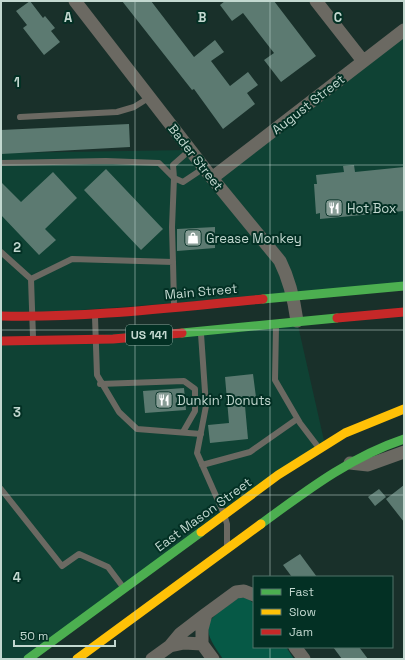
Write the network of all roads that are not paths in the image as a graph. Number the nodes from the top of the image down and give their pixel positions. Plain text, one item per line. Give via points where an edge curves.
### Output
1 (75, 1) edge
2 (316, 1) edge
3 (404, 30) edge
4 (363, 62) junction
5 (150, 98) junction
6 (20, 117) dead end
7 (190, 150) junction
8 (1, 163) edge
9 (204, 168) junction
10 (174, 178) junction
11 (212, 178) junction
12 (1, 252) edge
13 (173, 262) junction
14 (31, 279) junction
15 (404, 286) edge
16 (294, 295) junction
17 (174, 307) junction
18 (404, 312) edge
19 (94, 313) junction
20 (1, 316) edge
21 (32, 316) junction
22 (297, 321) junction
23 (276, 323) junction
24 (201, 330) junction
25 (95, 339) junction
26 (33, 340) junction
27 (1, 341) edge
28 (100, 384) junction
29 (404, 409) edge
30 (298, 419) junction
31 (183, 432) junction
32 (201, 434) junction
33 (404, 439) edge
34 (319, 449) junction
35 (404, 452) edge
36 (350, 463) junction
37 (202, 465) junction
38 (1, 489) edge
39 (224, 514) junction
40 (228, 549) junction
41 (124, 588) junction
42 (253, 594) edge
43 (206, 614) junction
44 (202, 644) junction
45 (170, 646) junction
46 (296, 648) edge
47 (28, 659) edge
48 (77, 659) edge
49 (152, 659) edge
50 (213, 659) edge
51 (304, 659) edge

1 - 5 street, Bader Street
2 - 4 street
3 - 4 street, August Street
4 - 11 street, August Street
5 - 6 lane via 134,107 117,112
5 - 7 street, Bader Street
7 - 9 street, Bader Street
7 - 10 lane via 173,165
8 - 10 lane via 159,163
9 - 10 lane via 183,182
9 - 11 street, Bader Street
10 - 13 lane
11 - 16 street, Bader Street via 280,262
12 - 14 lane
13 - 14 lane via 72,259
13 - 17 lane
14 - 21 lane
15 - 16 main road, Main Street / US 141
16 - 17 main road, Main Street / US 141
16 - 22 street, Bader Street
17 - 19 main road, Main Street / US 141
18 - 22 main road, US 141
19 - 21 main road, Main Street / US 141
19 - 25 lane
20 - 21 main road, Main Street / US 141
21 - 26 lane
22 - 23 main road, US 141
23 - 24 main road, US 141
23 - 30 lane via 275,380
24 - 25 main road, US 141
24 - 32 lane via 206,406
25 - 26 main road, US 141
25 - 28 lane via 95,369
26 - 27 main road, US 141
28 - 31 lane via 118,412 137,429
28 - 31 lane via 184,381 195,388 195,412
29 - 34 main road, East Mason Street via 345,433
30 - 34 lane
30 - 37 lane via 250,452
31 - 32 lane
32 - 37 lane via 197,453
33 - 36 main road
34 - 39 main road, East Mason Street
35 - 36 street via 368,465
36 - 40 main road via 322,480
37 - 39 lane
38 - 41 lane via 62,566 79,554 108,566
39 - 40 lane
39 - 41 main road, East Mason Street
40 - 48 main road
41 - 47 main road, East Mason Street
42 - 43 street via 236,592
43 - 44 street
43 - 45 street via 180,634
44 - 45 street via 184,643
44 - 50 street
45 - 49 street
46 - 51 street

